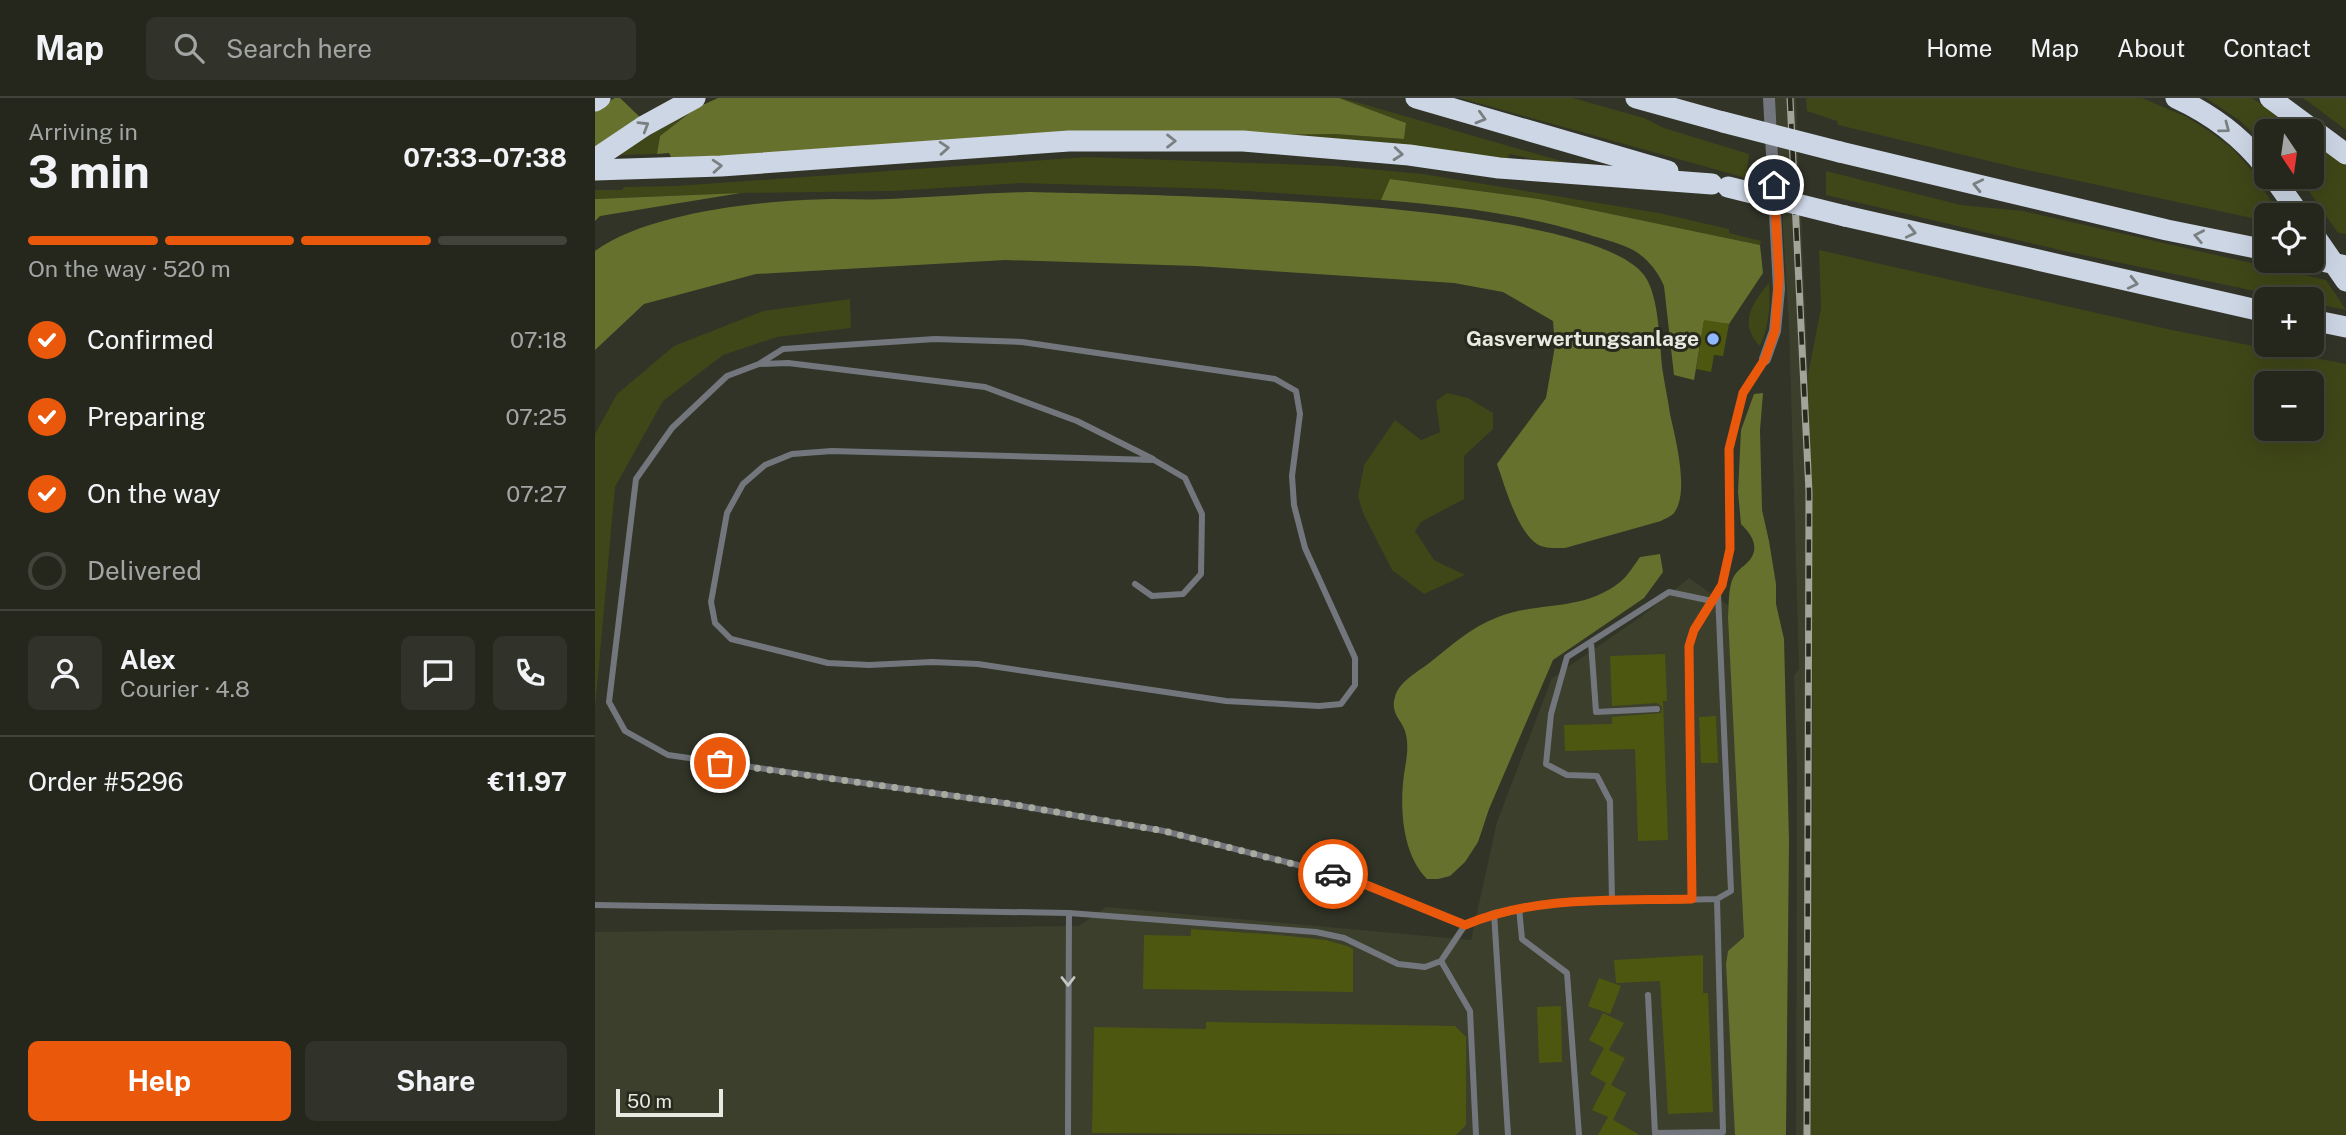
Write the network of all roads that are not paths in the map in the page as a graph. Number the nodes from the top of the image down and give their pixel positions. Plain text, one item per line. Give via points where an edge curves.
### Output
1 (600, 98) edge
2 (695, 98) edge
3 (1416, 98) edge
4 (1636, 98) edge
5 (1684, 98) edge
6 (1769, 98) edge
7 (2176, 98) edge
8 (2270, 98) edge
9 (595, 101) edge
10 (1723, 116) junction
11 (2346, 154) edge
12 (2254, 155) edge
13 (595, 159) edge
14 (595, 170) edge
15 (1720, 186) junction
16 (2254, 248) edge
17 (2324, 249) edge
18 (2324, 261) edge
19 (2346, 266) edge
20 (2346, 281) edge
21 (2254, 309) edge
22 (2324, 322) edge
23 (2346, 327) edge
24 (1765, 359) joint
25 (759, 364) junction
26 (1154, 460) junction
27 (1135, 584) dead end
28 (1718, 594) junction
29 (1712, 601) junction
30 (1591, 642) junction
31 (1657, 709) dead end
32 (1692, 899) junction
33 (1717, 899) junction
34 (1612, 901) junction
35 (595, 905) edge
36 (1519, 908) junction
37 (1069, 913) junction
38 (1494, 913) junction
39 (1465, 925) junction
40 (1441, 961) junction
41 (1648, 995) dead end
42 (1068, 1135) edge
43 (1476, 1135) edge
44 (1507, 1135) edge
45 (1579, 1135) edge

1 - 9 highway
13 -> 2 highway
3 -> 15 highway
4 - 10 highway
5 - 10 highway
6 - 24 street via 1779,278 1775,331
7 -> 12 highway via 2224,126
8 - 11 highway
16 -> 10 highway, bridge via 1881,162 1839,146
14 -> 15 highway via 1069,141 1230,141
15 -> 21 highway, bridge
17 - 20 highway, bridge
18 - 19 highway
22 - 23 highway
24 - 28 lane via 1743,393 1729,449 1730,549
25 - 26 lane via 788,363 985,387 1077,421
25 - 26 lane via 783,349 935,339 1022,342 1275,379 1296,391 1300,414 1292,476 1294,505 1305,548 1356,657 1355,685 1341,704 1226,701 978,664 828,663 731,639 715,623 711,602 727,513 743,484 765,465 792,454
25 - 39 lane via 727,376 671,428 636,479 610,702 625,730 668,755 1005,803 1164,831 1349,878
26 - 27 lane via 1185,478 1202,514 1201,574 1183,594 1152,596
28 - 29 lane
28 - 33 lane via 1731,891
29 - 30 lane via 1669,592
29 - 32 lane via 1689,646
30 - 31 lane via 1597,712
30 - 34 lane via 1567,657 1551,714 1546,764 1567,775 1597,776 1610,801
32 - 33 lane
32 - 34 lane
33 - 41 lane via 1723,1132 1655,1133
34 - 36 lane
35 - 37 lane
36 - 38 lane
36 - 45 lane via 1522,939 1567,973
37 - 40 lane via 1316,932 1344,938 1398,964 1425,967
37 -> 42 lane
38 - 39 lane
38 - 44 lane
39 - 40 lane
40 - 43 lane via 1470,1011

